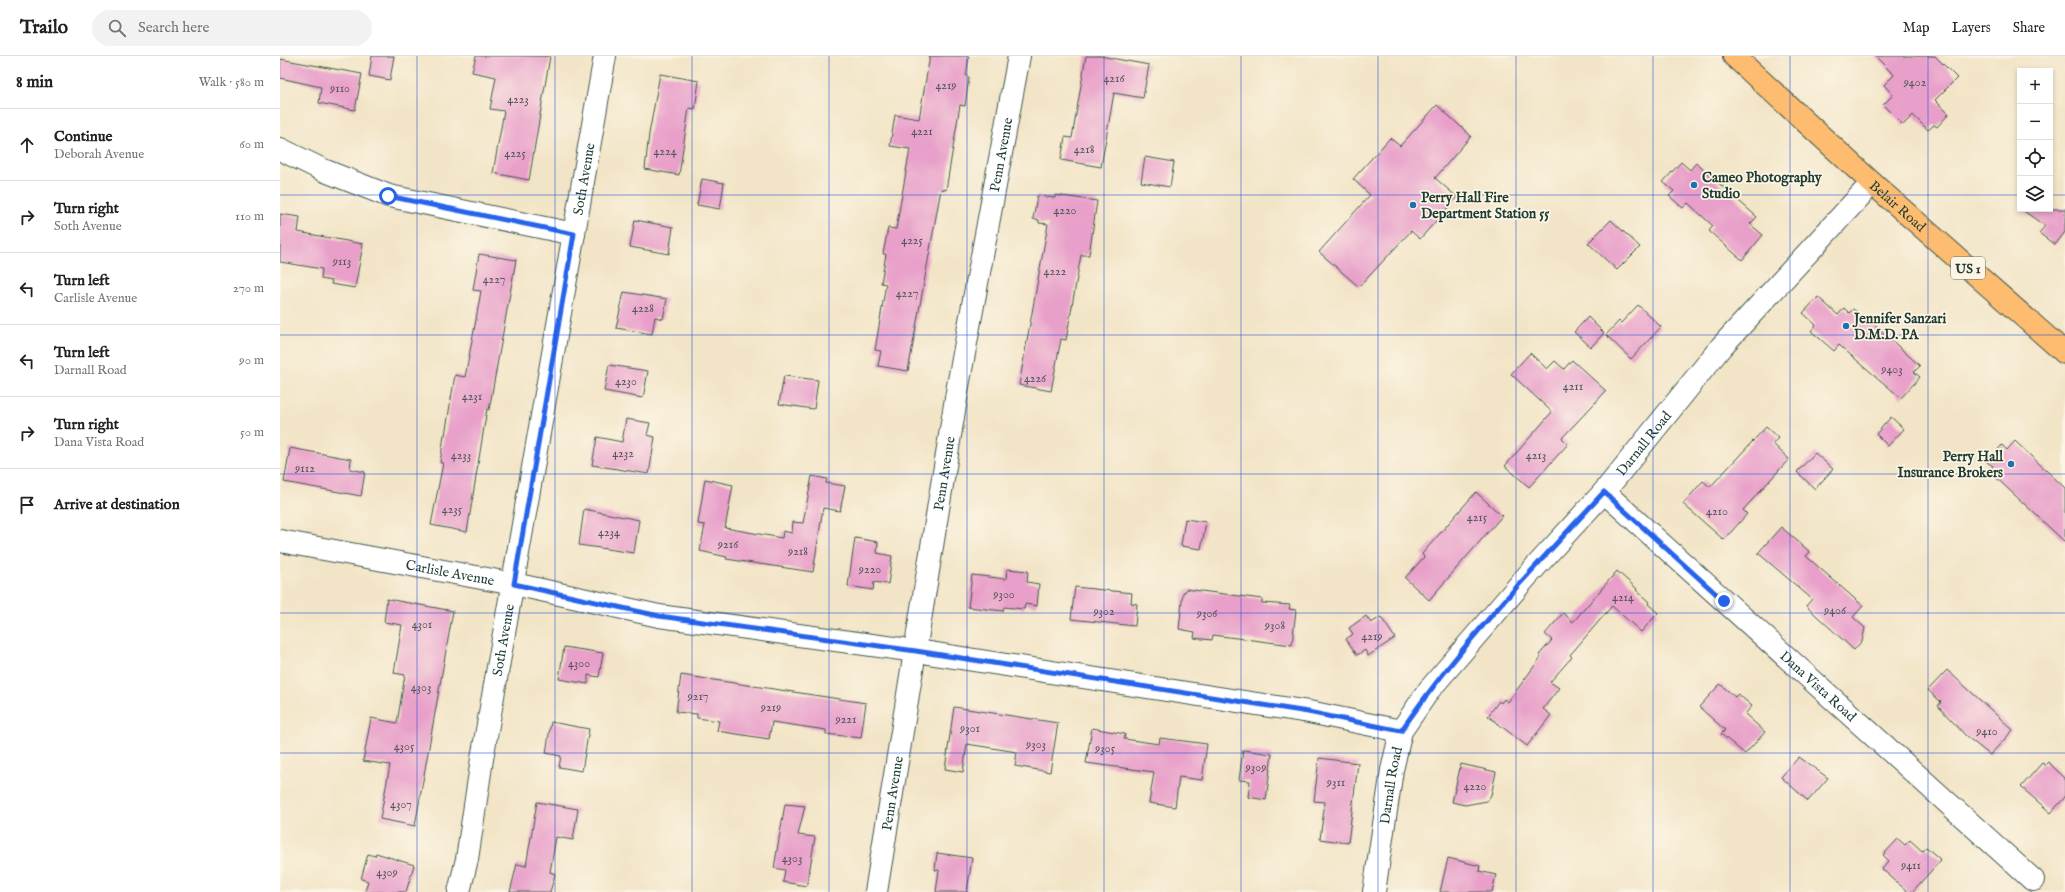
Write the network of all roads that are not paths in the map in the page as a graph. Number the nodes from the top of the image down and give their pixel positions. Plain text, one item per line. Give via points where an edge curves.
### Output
1 (605, 56) edge
2 (1019, 56) edge
3 (1734, 56) edge
4 (280, 149) edge
5 (1872, 183) junction
6 (574, 234) junction
7 (2065, 353) edge
8 (1604, 492) junction
9 (280, 541) edge
10 (514, 584) junction
11 (916, 651) junction
12 (1401, 731) junction
13 (2033, 880) dead end
14 (459, 892) edge
15 (876, 892) edge
16 (1374, 892) edge

1 - 6 street, Soth Avenue
2 - 11 street, Penn Avenue via 958,386
3 - 5 highway, Belair Road / US 1
4 - 6 street via 323,170 388,196
5 - 7 highway, Belair Road / US 1
5 - 8 street, Darnall Road via 1721,347
6 - 10 street, Soth Avenue
8 - 12 street, Darnall Road via 1429,690
8 - 13 street, Dana Vista Road
9 - 10 street, Carlisle Avenue
10 - 11 street, Carlisle Avenue via 659,616
10 - 14 street, Soth Avenue via 482,759 467,859
11 - 12 street, Carlisle Avenue via 1308,712
11 - 15 street, Penn Avenue
12 - 16 street, Darnall Road via 1392,770

